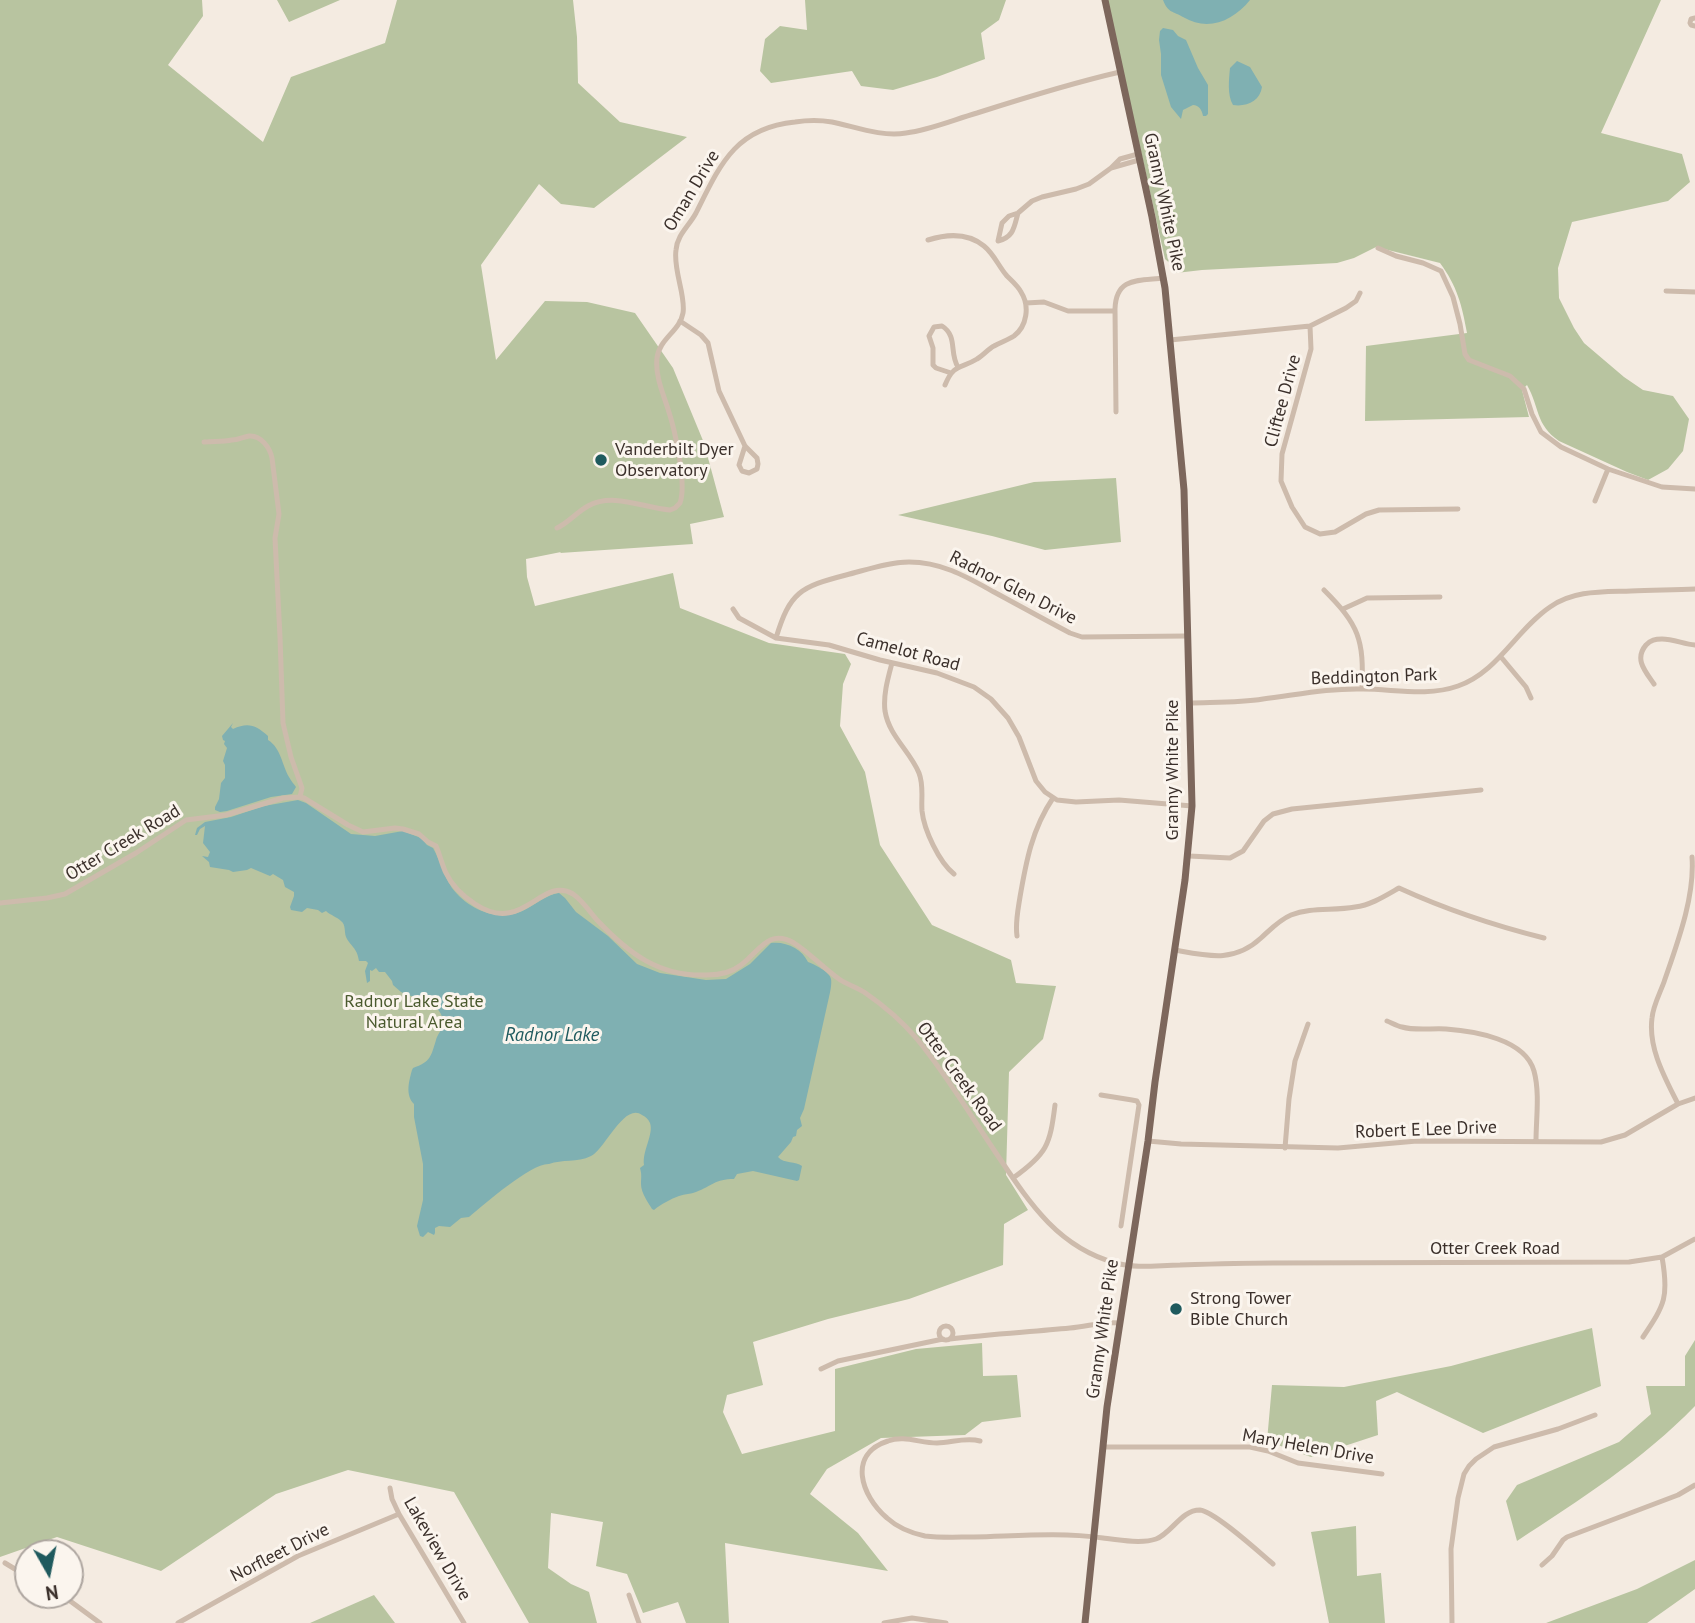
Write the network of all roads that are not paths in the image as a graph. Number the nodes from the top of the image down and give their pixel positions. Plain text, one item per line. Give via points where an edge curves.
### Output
1 (1105, 0) edge
2 (1695, 18) edge
3 (1695, 27) edge
4 (1120, 72) junction
5 (1139, 157) junction
6 (1018, 213) junction
7 (928, 240) dead end
8 (998, 241) junction
9 (1378, 248) dead end
10 (988, 250) junction
11 (1164, 278) junction
12 (1666, 291) dead end
13 (1695, 292) edge
14 (1360, 293) dead end
15 (1026, 303) junction
16 (1115, 311) junction
17 (680, 321) junction
18 (1310, 326) junction
19 (1170, 340) junction
20 (958, 367) junction
21 (951, 373) junction
22 (945, 385) dead end
23 (1116, 412) dead end
24 (204, 442) dead end
25 (745, 446) junction
26 (1608, 469) junction
27 (1695, 489) edge
28 (1595, 502) dead end
29 (1458, 509) dead end
30 (556, 528) dead end
31 (1695, 589) edge
32 (1324, 590) dead end
33 (1440, 597) dead end
34 (733, 609) dead end
35 (1343, 610) junction
36 (1187, 636) junction
37 (776, 638) junction
38 (1695, 645) edge
39 (1501, 657) junction
40 (892, 663) junction
41 (1654, 684) dead end
42 (1362, 688) junction
43 (1531, 698) dead end
44 (1189, 703) junction
45 (1481, 790) dead end
46 (300, 797) junction
47 (1053, 798) junction
48 (1192, 806) junction
49 (1189, 856) junction
50 (1692, 857) dead end
51 (954, 874) dead end
52 (0, 903) edge
53 (1017, 936) dead end
54 (1544, 938) dead end
55 (1175, 950) junction
56 (1387, 1021) dead end
57 (1308, 1024) dead end
58 (1101, 1095) dead end
59 (1695, 1098) edge
60 (1678, 1104) junction
61 (1055, 1105) dead end
62 (1148, 1141) junction
63 (1536, 1141) junction
64 (1286, 1148) junction
65 (1128, 1177) junction
66 (1013, 1178) junction
67 (1142, 1178) junction
68 (1121, 1226) dead end
69 (1695, 1239) edge
70 (1662, 1258) junction
71 (1128, 1265) junction
72 (1119, 1323) junction
73 (1643, 1337) dead end
74 (821, 1369) dead end
75 (1595, 1415) dead end
76 (980, 1441) dead end
77 (1103, 1447) junction
78 (1382, 1474) dead end
79 (1695, 1485) edge
80 (390, 1488) dead end
81 (399, 1514) junction
82 (1093, 1537) junction
83 (5, 1563) dead end
84 (1273, 1564) dead end
85 (1542, 1565) dead end
86 (14, 1568) edge
87 (629, 1595) dead end
88 (81, 1609) edge
89 (100, 1623) edge
90 (178, 1623) edge
91 (464, 1623) edge
92 (639, 1623) edge
93 (884, 1623) edge
94 (946, 1623) edge
95 (1085, 1623) edge
96 (1452, 1623) edge

1 - 4 main road, Granny White Pike
2 - 3 street via 1690,21
4 - 5 main road, Granny White Pike
4 - 17 street, Oman Drive via 906,133 886,134 818,120 776,125 752,134 723,163 677,243 683,305
5 - 6 street via 1079,189 1032,201
5 - 11 main road, Granny White Pike
6 - 8 street via 1004,221
6 - 8 street via 1012,234
7 - 10 street via 961,235
8 - 10 street
9 - 26 street via 1441,271 1453,297 1469,360 1510,376 1524,389 1541,432
10 - 15 street
11 - 16 street via 1123,286 1117,293
11 - 19 main road, Granny White Pike
12 - 13 street
14 - 18 street via 1346,308
15 - 16 street via 1044,302 1071,311
15 - 20 street via 1025,319 1016,334
16 - 23 street
17 - 25 street via 708,343 719,391
17 - 30 street via 661,344 657,360 677,447 683,489 680,503 670,510 618,500 600,502
18 - 19 street
18 - 29 street, Cliftee Drive via 1311,349 1282,454 1281,481 1305,527 1320,534 1335,532 1379,510
19 - 36 main road, Granny White Pike via 1184,490
20 - 21 street
20 - 21 street via 948,330 934,327 929,336 933,365
21 - 22 street
24 - 46 street via 254,436 271,452 279,508 275,538 283,723 302,788
25 - 25 street via 758,464 750,473 738,465
26 - 27 street via 1662,487
26 - 28 street
31 - 39 street, Beddington Park via 1590,592 1567,598 1544,611
32 - 35 street
33 - 35 street via 1367,598
34 - 37 street, Camelot Road via 739,618
35 - 42 street via 1360,640
36 - 37 street, Radnor Glen Drive via 1079,636 953,570 904,562 807,587 786,609
36 - 44 main road, Granny White Pike
37 - 40 street, Camelot Road via 826,645
38 - 41 street via 1651,640 1640,657
39 - 42 street, Beddington Park via 1470,680 1441,690
39 - 43 street
40 - 47 street, Camelot Road via 959,680 991,699 1015,728 1036,781
40 - 51 street via 885,697 887,719 918,772 926,825 943,862
42 - 44 street, Beddington Park
44 - 48 main road, Granny White Pike
45 - 49 street via 1292,809 1264,821 1243,851 1230,858
46 - 52 street, Otter Creek Road via 186,820 65,894
46 - 66 street, Otter Creek Road via 363,832 398,828 419,834 436,846 456,889 484,910 509,913 551,891 572,894 631,951 665,970 702,976 729,972 768,941 790,941 874,999 909,1030
47 - 48 street
47 - 53 street via 1030,844
48 - 49 main road, Granny White Pike
49 - 55 main road, Granny White Pike
50 - 60 street via 1690,892 1679,936 1652,1017 1658,1062
54 - 55 street via 1446,909 1399,888 1356,907 1292,915 1235,955
55 - 62 main road, Granny White Pike
56 - 63 street via 1404,1028 1471,1032 1502,1040 1527,1056 1536,1084
57 - 64 street via 1295,1061
58 - 65 street via 1135,1100 1139,1105
59 - 60 street, Robert E Lee Drive
60 - 63 street, Robert E Lee Drive via 1625,1135 1601,1143
61 - 66 street via 1044,1150
62 - 64 street, Robert E Lee Drive
62 - 67 main road, Granny White Pike
63 - 64 street, Robert E Lee Drive
65 - 67 street
65 - 68 street
66 - 71 street, Otter Creek Road via 1038,1214 1060,1234 1092,1254
67 - 71 main road, Granny White Pike
69 - 70 street, Otter Creek Road
70 - 71 street, Otter Creek Road via 1629,1262
70 - 73 street via 1665,1299
71 - 72 main road, Granny White Pike
72 - 74 street via 946,1339 838,1361
72 - 77 main road, Granny White Pike
75 - 96 street via 1494,1447 1469,1466 1458,1498 1451,1549
76 - 82 street via 888,1441 866,1455 863,1481 883,1514 919,1535
77 - 78 street, Mary Helen Drive via 1250,1447 1298,1463
77 - 82 main road, Granny White Pike
79 - 85 street via 1567,1537
80 - 81 street, Lakeview Drive
81 - 90 street, Norfleet Drive via 298,1556
81 - 91 street, Lakeview Drive
82 - 84 street via 1155,1539 1182,1517 1200,1510 1213,1515
82 - 95 main road, Granny White Pike
83 - 86 street
87 - 92 street
88 - 89 street
93 - 94 street via 912,1618

